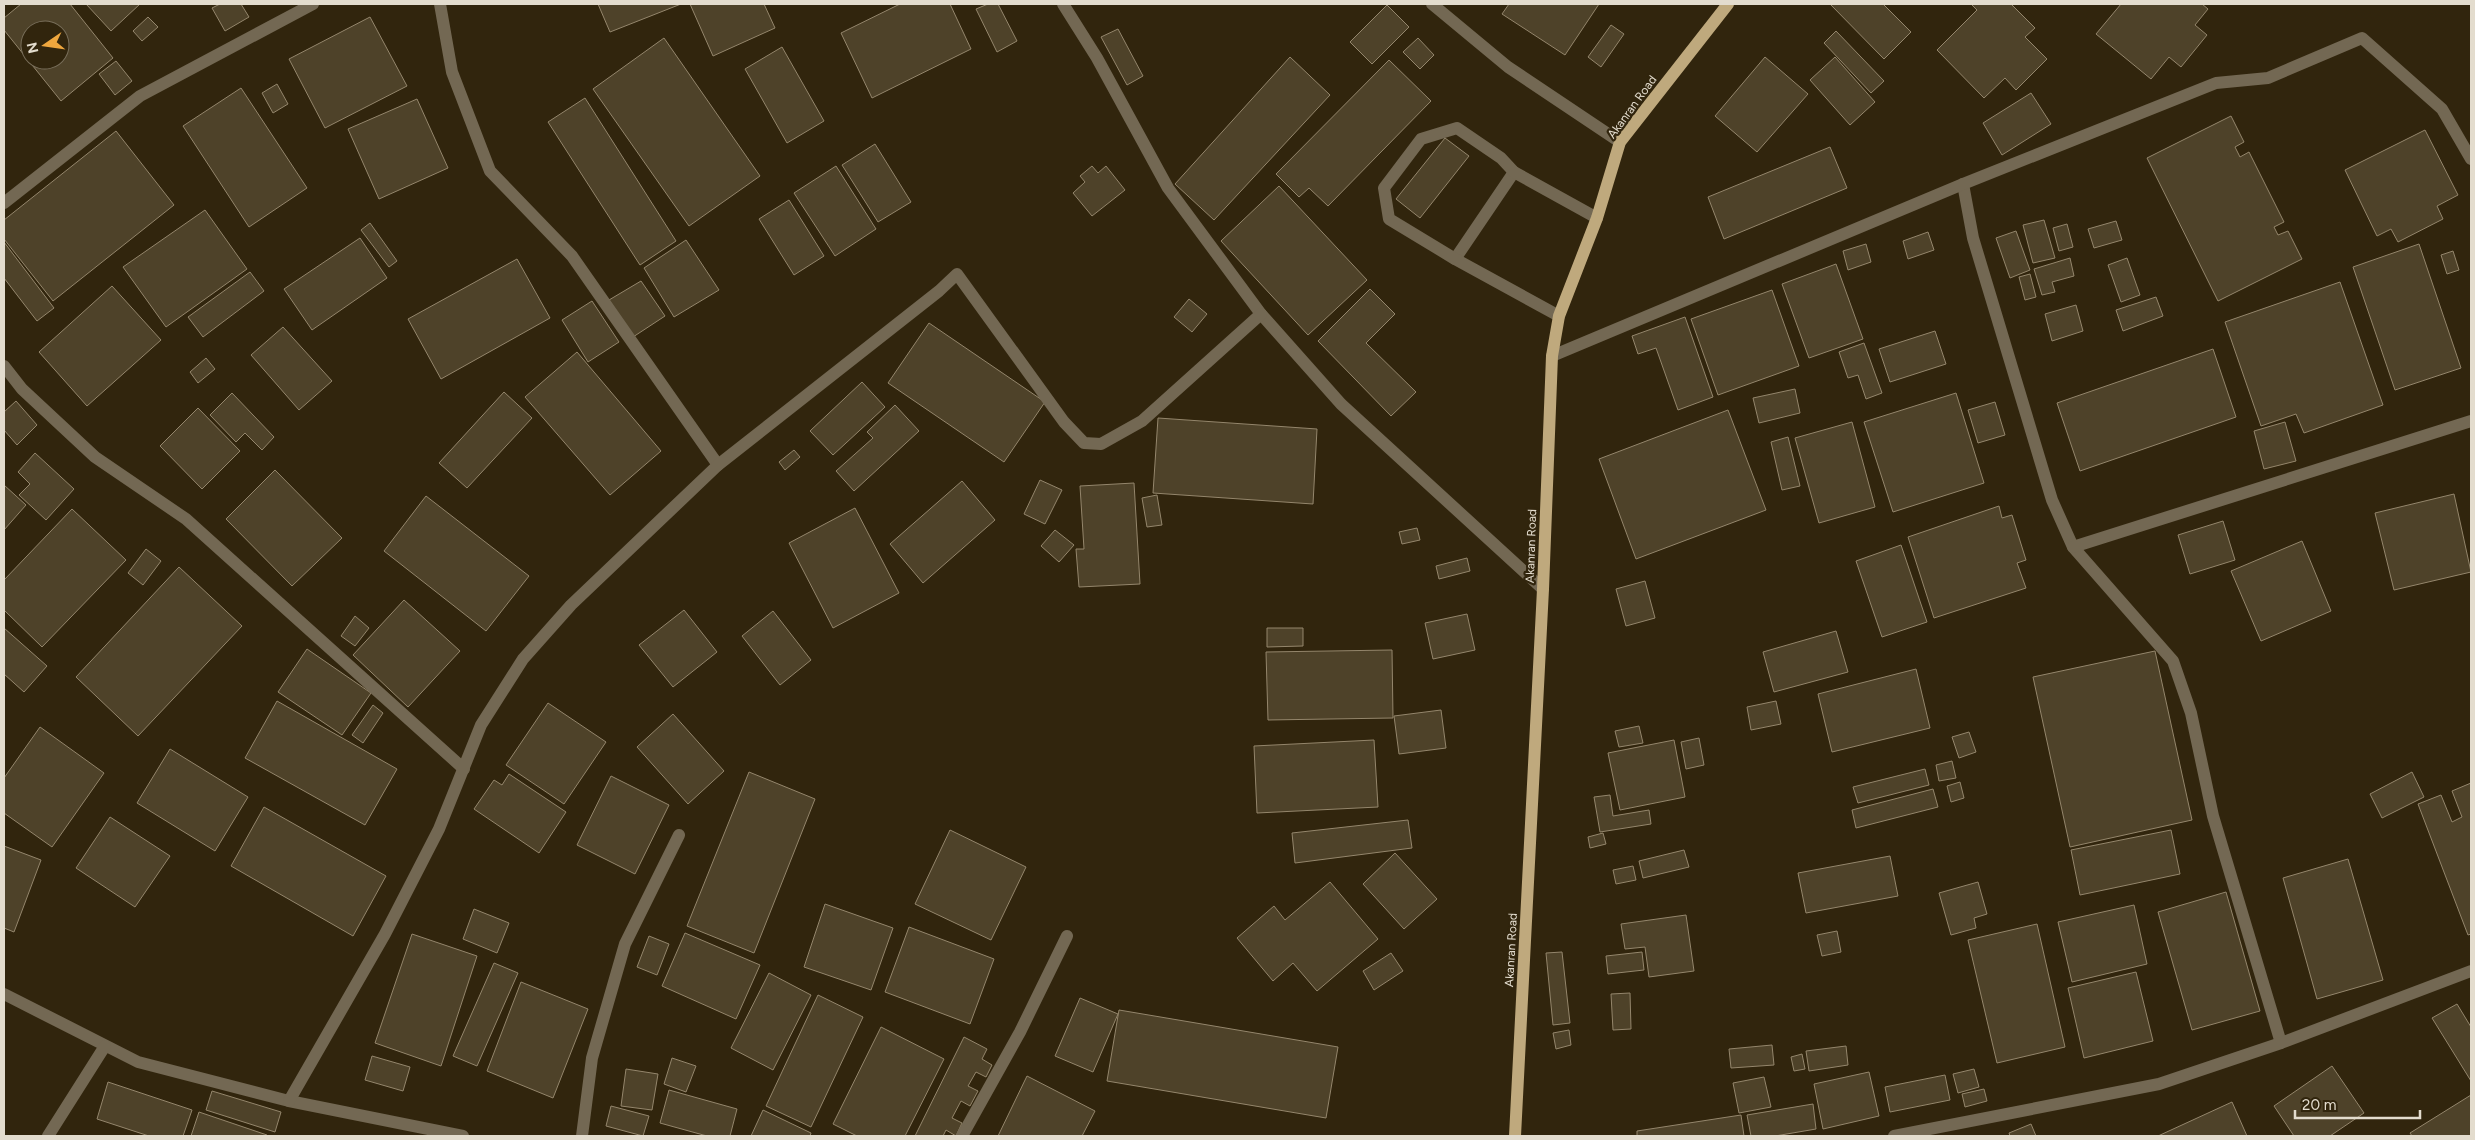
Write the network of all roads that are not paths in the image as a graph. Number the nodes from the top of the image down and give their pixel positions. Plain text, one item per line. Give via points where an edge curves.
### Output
1 (313, 4) edge
2 (440, 4) edge
3 (1063, 4) edge
4 (1432, 4) edge
5 (1728, 4) edge
6 (1620, 142) junction
7 (2471, 159) edge
8 (1514, 172) junction
9 (1963, 184) junction
10 (5, 200) edge
11 (1596, 218) junction
12 (1455, 259) junction
13 (1261, 314) junction
14 (1559, 316) junction
15 (1552, 356) junction
16 (4, 366) edge
17 (2471, 421) edge
18 (718, 466) junction
19 (2073, 547) junction
20 (1544, 589) junction
21 (464, 769) junction
22 (679, 835) dead end
23 (1067, 936) dead end
24 (2471, 971) edge
25 (4, 994) edge
26 (2281, 1043) junction
27 (105, 1046) junction
28 (289, 1101) junction
29 (406, 1131) edge
30 (48, 1136) edge
31 (463, 1136) edge
32 (582, 1136) edge
33 (962, 1136) edge
34 (1515, 1136) edge
35 (1894, 1136) edge

1 - 10 street via 140,96
2 - 18 street via 452,72 490,171 572,256
3 - 13 street via 1097,58 1168,188
4 - 6 street via 1508,67
5 - 6 main road, Akanran Road
6 - 11 main road, Akanran Road
7 - 9 street via 2442,109 2362,38 2268,78 2216,83
8 - 11 street
8 - 12 street
8 - 12 street via 1501,158 1457,128 1421,139 1384,188 1389,219
9 - 15 street
9 - 19 street via 1975,248 2052,500
11 - 14 main road, Akanran Road
12 - 14 street
13 - 18 street via 1142,422 1101,444 1084,443 1064,422 957,274 939,292
13 - 20 street via 1341,404
14 - 15 main road, Akanran Road
15 - 20 main road, Akanran Road
16 - 21 street via 22,389 94,457 186,518
17 - 19 street
18 - 21 street via 571,605 522,659 481,725
19 - 26 street via 2173,661 2191,713 2213,816
20 - 34 main road, Akanran Road
21 - 28 street via 439,829 385,934
22 - 32 street via 625,944 592,1058
23 - 33 street via 1020,1032
24 - 26 street
25 - 27 street
26 - 35 street via 2159,1084
27 - 28 street via 138,1062
27 - 30 street
28 - 29 street
29 - 31 street

